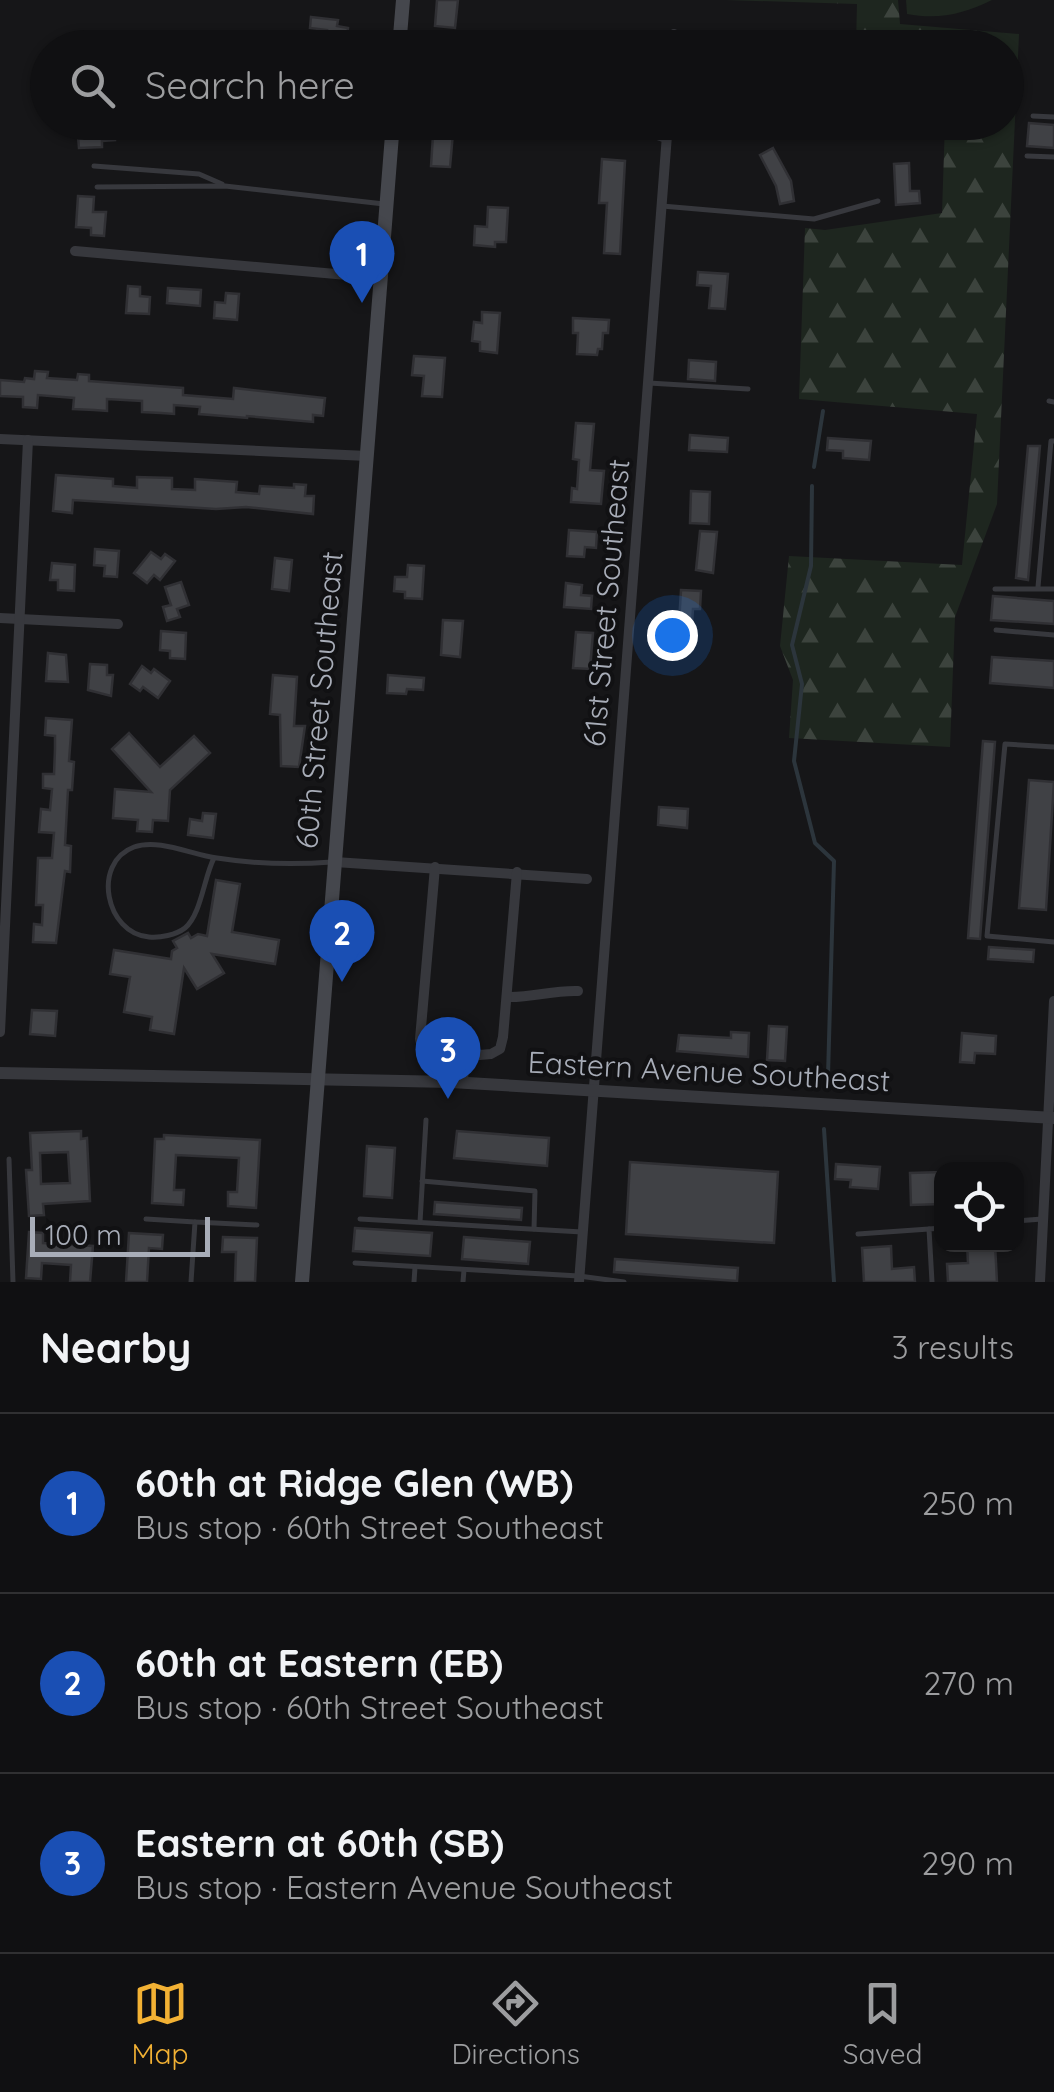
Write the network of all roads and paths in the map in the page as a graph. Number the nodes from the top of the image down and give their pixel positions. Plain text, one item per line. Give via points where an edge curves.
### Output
1 (403, 0) edge
2 (401, 30) edge
3 (1032, 116) dead end
4 (1054, 117) edge
5 (392, 140) edge
6 (664, 140) edge
7 (667, 141) joint
8 (1027, 156) dead end
9 (1054, 157) edge
10 (94, 166) dead end
11 (225, 186) junction
12 (97, 187) dead end
13 (878, 202) dead end
14 (387, 204) junction
15 (662, 206) junction
16 (76, 251) dead end
17 (381, 278) junction
18 (649, 384) junction
19 (748, 389) dead end
20 (0, 438) edge
21 (28, 440) junction
22 (1054, 442) edge
23 (366, 456) junction
24 (1038, 588) junction
25 (995, 589) dead end
26 (1054, 589) edge
27 (0, 618) edge
28 (18, 618) junction
29 (118, 624) dead end
30 (996, 630) dead end
31 (1054, 635) edge
32 (1054, 746) edge
33 (214, 858) junction
34 (334, 862) junction
35 (435, 867) junction
36 (517, 872) junction
37 (587, 879) dead end
38 (1054, 942) edge
39 (578, 990) dead end
40 (506, 998) junction
41 (1054, 1001) edge
42 (0, 1032) edge
43 (0, 1074) edge
44 (317, 1081) junction
45 (457, 1082) junction
46 (594, 1088) junction
47 (1050, 1118) edge
48 (426, 1120) dead end
49 (9, 1159) dead end
50 (422, 1181) junction
51 (146, 1219) dead end
52 (360, 1219) dead end
53 (1042, 1219) junction
54 (1024, 1220) edge
55 (195, 1222) junction
56 (420, 1222) junction
57 (257, 1225) dead end
58 (534, 1229) junction
59 (929, 1229) junction
60 (934, 1229) edge
61 (582, 1232) junction
62 (858, 1234) dead end
63 (1041, 1248) junction
64 (1054, 1249) edge
65 (355, 1263) dead end
66 (415, 1267) junction
67 (464, 1270) junction
68 (579, 1279) edge
69 (13, 1282) edge
70 (191, 1282) edge
71 (302, 1282) edge
72 (414, 1282) edge
73 (463, 1282) edge
74 (624, 1282) edge
75 (932, 1282) edge
76 (1040, 1282) edge

1 - 2 main road
3 - 4 lane
5 - 14 main road, 60th Street Southeast
6 - 7 lane
7 - 15 street, 61st Street Southeast
8 - 9 lane
10 - 11 lane via 199,174
11 - 12 lane
11 - 14 lane
13 - 15 lane via 814,219
14 - 17 main road, 60th Street Southeast
15 - 18 street, 61st Street Southeast
16 - 17 street
17 - 23 main road, 60th Street Southeast
18 - 19 lane
18 - 46 street, 61st Street Southeast
20 - 21 street
21 - 23 street
21 - 28 street
22 - 24 lane
23 - 34 main road, 60th Street Southeast
24 - 25 lane
24 - 26 lane
27 - 28 street
28 - 29 street
28 - 42 street
30 - 31 lane
32 - 38 lane via 1005,744 988,936
33 - 33 lane via 137,846 126,852 110,881 119,925 135,936 159,938 185,928
33 - 34 lane
34 - 35 street
34 - 44 main road, 60th Street Southeast
35 - 36 street
35 - 45 street via 420,1039 428,1054 452,1058
36 - 37 street
36 - 40 street
39 - 40 street
40 - 45 street via 500,1050 468,1056
41 - 47 street
43 - 44 street, Eastern Avenue Southeast
44 - 45 street, Eastern Avenue Southeast
44 - 71 main road, 60th Street Southeast
45 - 46 street, Eastern Avenue Southeast
46 - 47 street, Eastern Avenue Southeast
46 - 61 street, 61st Street Southeast
47 - 53 street
48 - 50 lane
49 - 69 lane
50 - 56 lane
50 - 58 lane via 535,1191
51 - 55 lane
52 - 56 lane
53 - 54 lane
53 - 63 street
55 - 57 lane
55 - 70 lane
56 - 58 lane
58 - 61 lane
59 - 60 lane
59 - 62 lane
59 - 75 lane
61 - 68 street, 61st Street Southeast
63 - 64 lane
63 - 76 street
65 - 66 lane
66 - 67 lane
66 - 72 lane
67 - 68 lane
67 - 73 lane
68 - 74 lane

